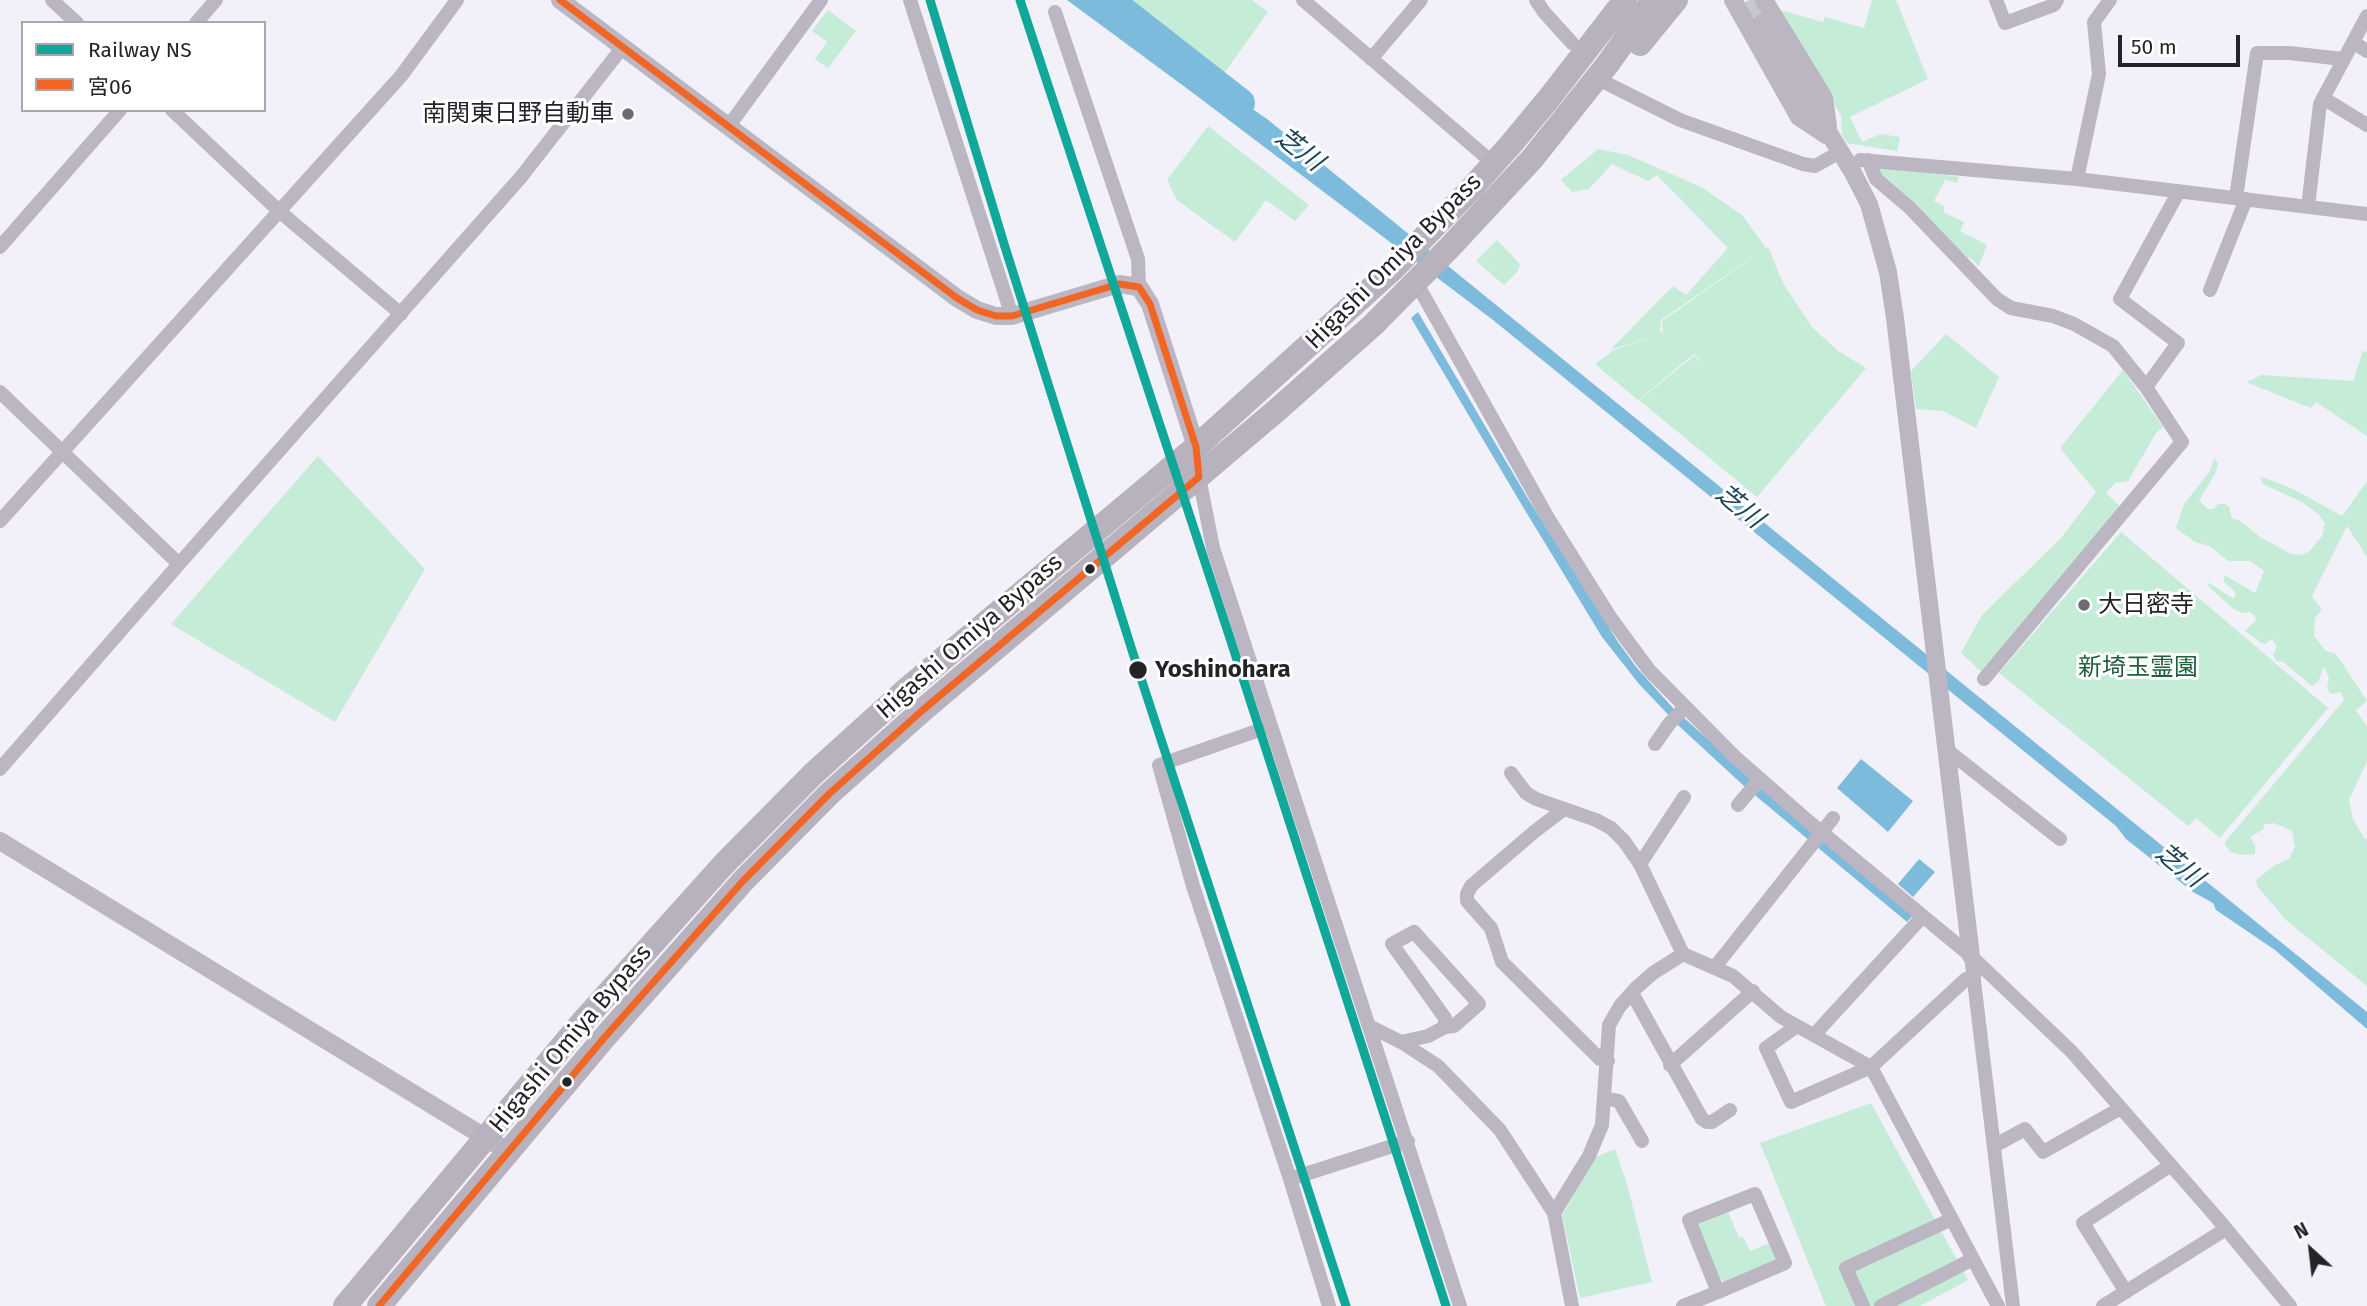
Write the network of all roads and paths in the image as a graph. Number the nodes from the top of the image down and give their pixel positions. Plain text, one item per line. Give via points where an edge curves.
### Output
1 (52, 0) edge
2 (216, 0) edge
3 (457, 0) edge
4 (560, 0) edge
5 (821, 0) edge
6 (910, 0) edge
7 (1421, 0) edge
8 (1536, 0) edge
9 (1604, 0) edge
10 (1625, 0) edge
11 (1653, 0) edge
12 (1675, 0) edge
13 (1733, 0) edge
14 (1764, 0) edge
15 (1996, 0) edge
16 (2057, 0) edge
17 (1304, 1) edge
18 (2104, 2) edge
19 (1055, 12) dead end
20 (2367, 16) edge
21 (75, 21) edge
22 (198, 21) edge
23 (1762, 23) tunnel mouth
24 (2353, 42) junction
25 (1572, 43) junction
26 (622, 48) junction
27 (2367, 51) edge
28 (1371, 59) junction
29 (2343, 60) junction
30 (1608, 84) junction
31 (2323, 98) junction
32 (118, 112) edge
33 (174, 112) edge
34 (2367, 125) edge
35 (728, 127) junction
36 (1829, 136) junction
37 (1512, 143) junction
38 (1842, 155) junction
39 (1532, 159) junction
40 (1868, 160) junction
41 (1493, 163) junction
42 (2077, 179) junction
43 (2179, 191) junction
44 (2241, 198) junction
45 (2308, 207) junction
46 (279, 211) junction
47 (2366, 212) edge
48 (0, 247) edge
49 (1416, 282) junction
50 (1139, 288) junction
51 (2210, 290) dead end
52 (401, 314) junction
53 (1012, 316) junction
54 (2146, 387) junction
55 (0, 392) edge
56 (1196, 447) junction
57 (62, 451) junction
58 (1199, 477) junction
59 (0, 521) edge
60 (178, 564) junction
61 (1984, 679) dead end
62 (1685, 708) junction
63 (1271, 726) junction
64 (1655, 744) dead end
65 (1947, 750) junction
66 (0, 769) edge
67 (1511, 774) dead end
68 (1759, 780) junction
69 (1684, 797) dead end
70 (1741, 801) dead end
71 (1564, 809) junction
72 (1833, 818) dead end
73 (1821, 832) junction
74 (2060, 839) dead end
75 (0, 841) edge
76 (1640, 864) junction
77 (1923, 916) junction
78 (1683, 954) junction
79 (1971, 956) junction
80 (1715, 967) junction
81 (1974, 977) junction
82 (1752, 991) junction
83 (1632, 993) junction
84 (1797, 1026) junction
85 (1371, 1027) junction
86 (1445, 1027) junction
87 (1814, 1035) junction
88 (1401, 1042) junction
89 (1608, 1061) junction
90 (1670, 1065) junction
91 (1871, 1067) junction
92 (1604, 1098) junction
93 (2121, 1108) junction
94 (1730, 1110) dead end
95 (487, 1139) junction
96 (1408, 1141) junction
97 (1642, 1141) dead end
98 (1994, 1146) junction
99 (509, 1152) junction
100 (2171, 1165) junction
101 (1290, 1180) junction
102 (1554, 1213) junction
103 (1952, 1219) junction
104 (2226, 1229) junction
105 (1973, 1259) junction
106 (1718, 1292) junction
107 (2126, 1292) junction
108 (345, 1306) edge
109 (379, 1306) edge
110 (1329, 1306) edge
111 (1460, 1306) edge
112 (1572, 1306) edge
113 (1683, 1306) edge
114 (1863, 1306) edge
115 (1881, 1306) edge
116 (1998, 1306) edge
117 (2013, 1306) edge
118 (2103, 1306) edge
119 (2290, 1306) edge

1 - 21 street
2 - 22 street
3 - 46 street via 401,76
4 - 26 street
5 - 35 street
6 - 53 street
7 - 28 street
8 - 25 street
9 - 25 highway
10 - 37 highway, Higashi Omiya Bypass
11 - 39 highway, Higashi Omiya Bypass
12 - 30 highway
13 - 36 street via 1799,117
14 - 36 street via 1824,98
15 - 16 street via 2005,23
17 - 28 street
18 - 42 street via 2094,22 2099,74
19 - 50 street via 1138,259
20 - 24 street
23 - 36 street
24 - 27 street
24 - 29 street
25 - 37 highway
26 - 35 street
26 - 52 street via 522,177
28 - 41 street
29 - 31 street
29 - 44 street via 2257,53
30 - 38 street via 1680,120 1803,163 1815,166
30 - 39 highway
31 - 34 street
31 - 45 street
32 - 48 street
33 - 46 street
35 - 53 street via 957,298 977,310
36 - 38 street
37 - 41 highway, Higashi Omiya Bypass
38 - 40 street
38 - 65 street via 1869,204 1888,272
39 - 49 highway, Higashi Omiya Bypass
40 - 42 street
40 - 54 street via 1876,179 1997,299 2011,308 2053,316 2094,333 2113,346
41 - 56 highway, Higashi Omiya Bypass via 1395,267
42 - 43 street
43 - 44 street
43 - 54 street via 2120,299 2178,343
44 - 45 street
44 - 51 street
45 - 47 street
46 - 52 street
46 - 57 street
49 - 58 highway, Higashi Omiya Bypass
49 - 62 street via 1581,573 1625,640
50 - 53 street via 1119,284
50 - 56 street via 1150,304
52 - 60 street
54 - 61 street via 2182,442
55 - 57 street
56 - 58 street
56 - 95 highway, Higashi Omiya Bypass via 907,689 813,774 724,863 584,1020
57 - 59 street
57 - 60 street
58 - 63 street via 1213,548
58 - 99 highway, Higashi Omiya Bypass via 830,793 743,881
60 - 66 street
62 - 64 street
62 - 68 street
63 - 85 street
63 - 101 street via 1159,765 1193,886
65 - 74 street
65 - 79 street
67 - 71 street via 1536,799
68 - 70 street
68 - 73 street
69 - 76 street
71 - 76 street via 1611,828
71 - 89 street via 1471,886 1467,901 1491,928 1502,962 1600,1059
72 - 73 street
73 - 77 street
73 - 80 street
75 - 95 street
76 - 78 street
77 - 79 street
77 - 87 street
78 - 80 street
78 - 83 street
79 - 81 street
79 - 93 street via 2072,1052
80 - 82 street
81 - 91 street via 1966,979
81 - 98 street
82 - 84 street
82 - 90 street
83 - 89 street via 1609,1025
83 - 90 street
84 - 87 street
84 - 91 street via 1766,1048 1791,1102
85 - 88 street
85 - 96 street
86 - 86 street via 1445,1018 1392,944 1414,932 1479,1004 1454,1026
86 - 88 street
87 - 91 street
88 - 102 street via 1438,1066 1500,1130
89 - 92 street
90 - 94 street via 1702,1119 1712,1122
91 - 103 street
92 - 97 street via 1619,1101
92 - 102 street via 1602,1125 1589,1156
93 - 98 street via 2043,1152 2025,1129
93 - 100 street
95 - 99 street
95 - 108 highway, Higashi Omiya Bypass
96 - 101 street
96 - 111 street
98 - 117 street
99 - 109 highway, Higashi Omiya Bypass
100 - 104 street
100 - 107 street via 2082,1223
101 - 110 street
102 - 112 street
103 - 105 street
103 - 114 street via 1846,1268
104 - 107 street
104 - 119 street
105 - 115 street
105 - 116 street
106 - 106 street via 1785,1263 1755,1194 1689,1220
106 - 113 street
107 - 118 street

